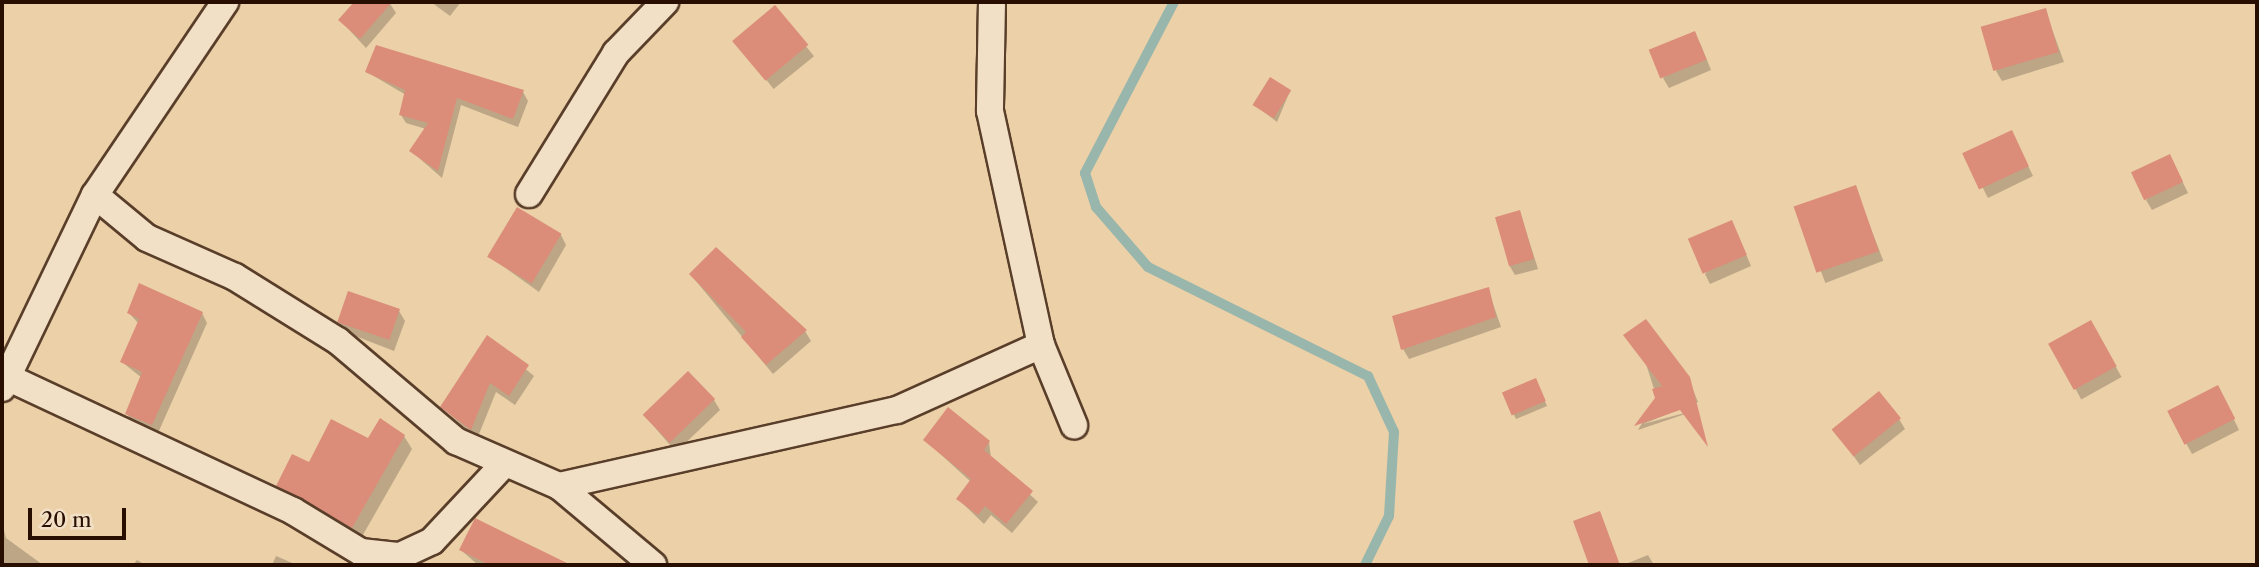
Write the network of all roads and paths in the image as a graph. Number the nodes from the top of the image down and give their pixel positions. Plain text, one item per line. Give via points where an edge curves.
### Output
1 (225, 2) edge
2 (665, 2) edge
3 (992, 2) edge
4 (529, 194) dead end
5 (95, 195) junction
6 (1041, 345) junction
7 (5, 383) edge
8 (1074, 425) dead end
9 (504, 464) junction
10 (559, 486) junction
11 (653, 565) edge

1 - 5 street
2 - 4 street via 617,53
3 - 6 street via 989,111
5 - 7 street
5 - 9 street via 147,238 235,277 338,341 456,441
6 - 8 street
6 - 10 street via 897,410
7 - 9 street via 293,511 361,552 400,556 432,541
9 - 10 street
10 - 11 street

